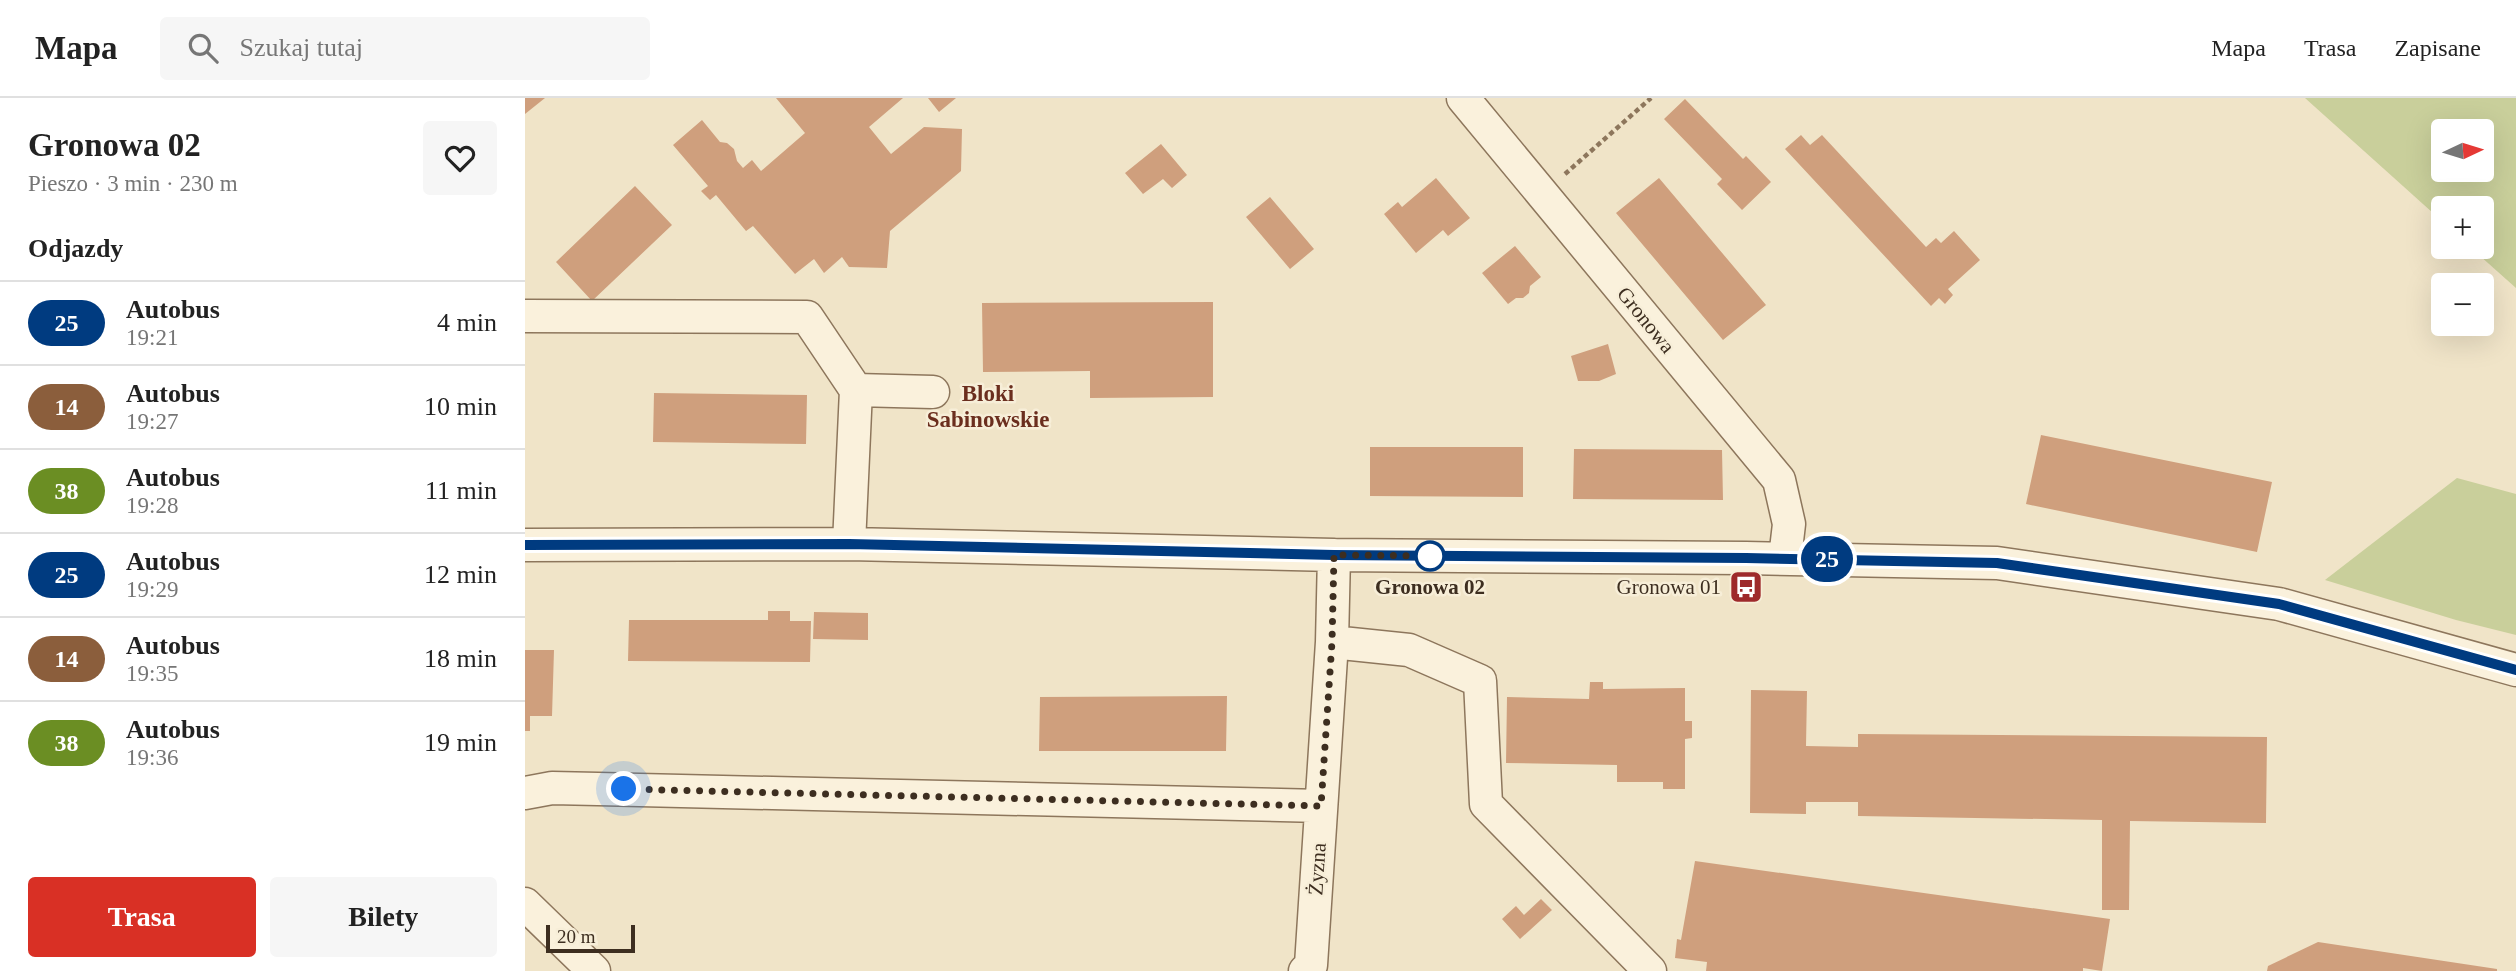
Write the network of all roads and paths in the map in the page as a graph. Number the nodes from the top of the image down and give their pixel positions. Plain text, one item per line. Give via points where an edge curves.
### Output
1 (1463, 98) edge
2 (1651, 98) edge
3 (1542, 194) junction
4 (525, 316) edge
5 (856, 390) junction
6 (933, 391) dead end
7 (849, 544) junction
8 (525, 545) edge
9 (1334, 555) junction
10 (1785, 558) junction
11 (1332, 642) junction
12 (2516, 670) edge
13 (525, 793) edge
14 (1321, 806) junction
15 (525, 904) edge
16 (594, 971) edge
17 (1305, 971) edge
18 (1650, 971) edge

1 - 3 street, Gronowa
2 - 3 path
3 - 10 street, Gronowa via 1779,480 1789,524
4 - 5 street via 807,317
5 - 6 street
5 - 7 street
7 - 8 street
7 - 9 street
9 - 10 street
9 - 11 street, Żyzna
10 - 12 street via 1997,563 2279,604
11 - 14 street, Żyzna
11 - 18 street via 1409,650 1481,681 1486,804
13 - 14 street via 552,788
14 - 17 street, Żyzna via 1311,965
15 - 16 street

